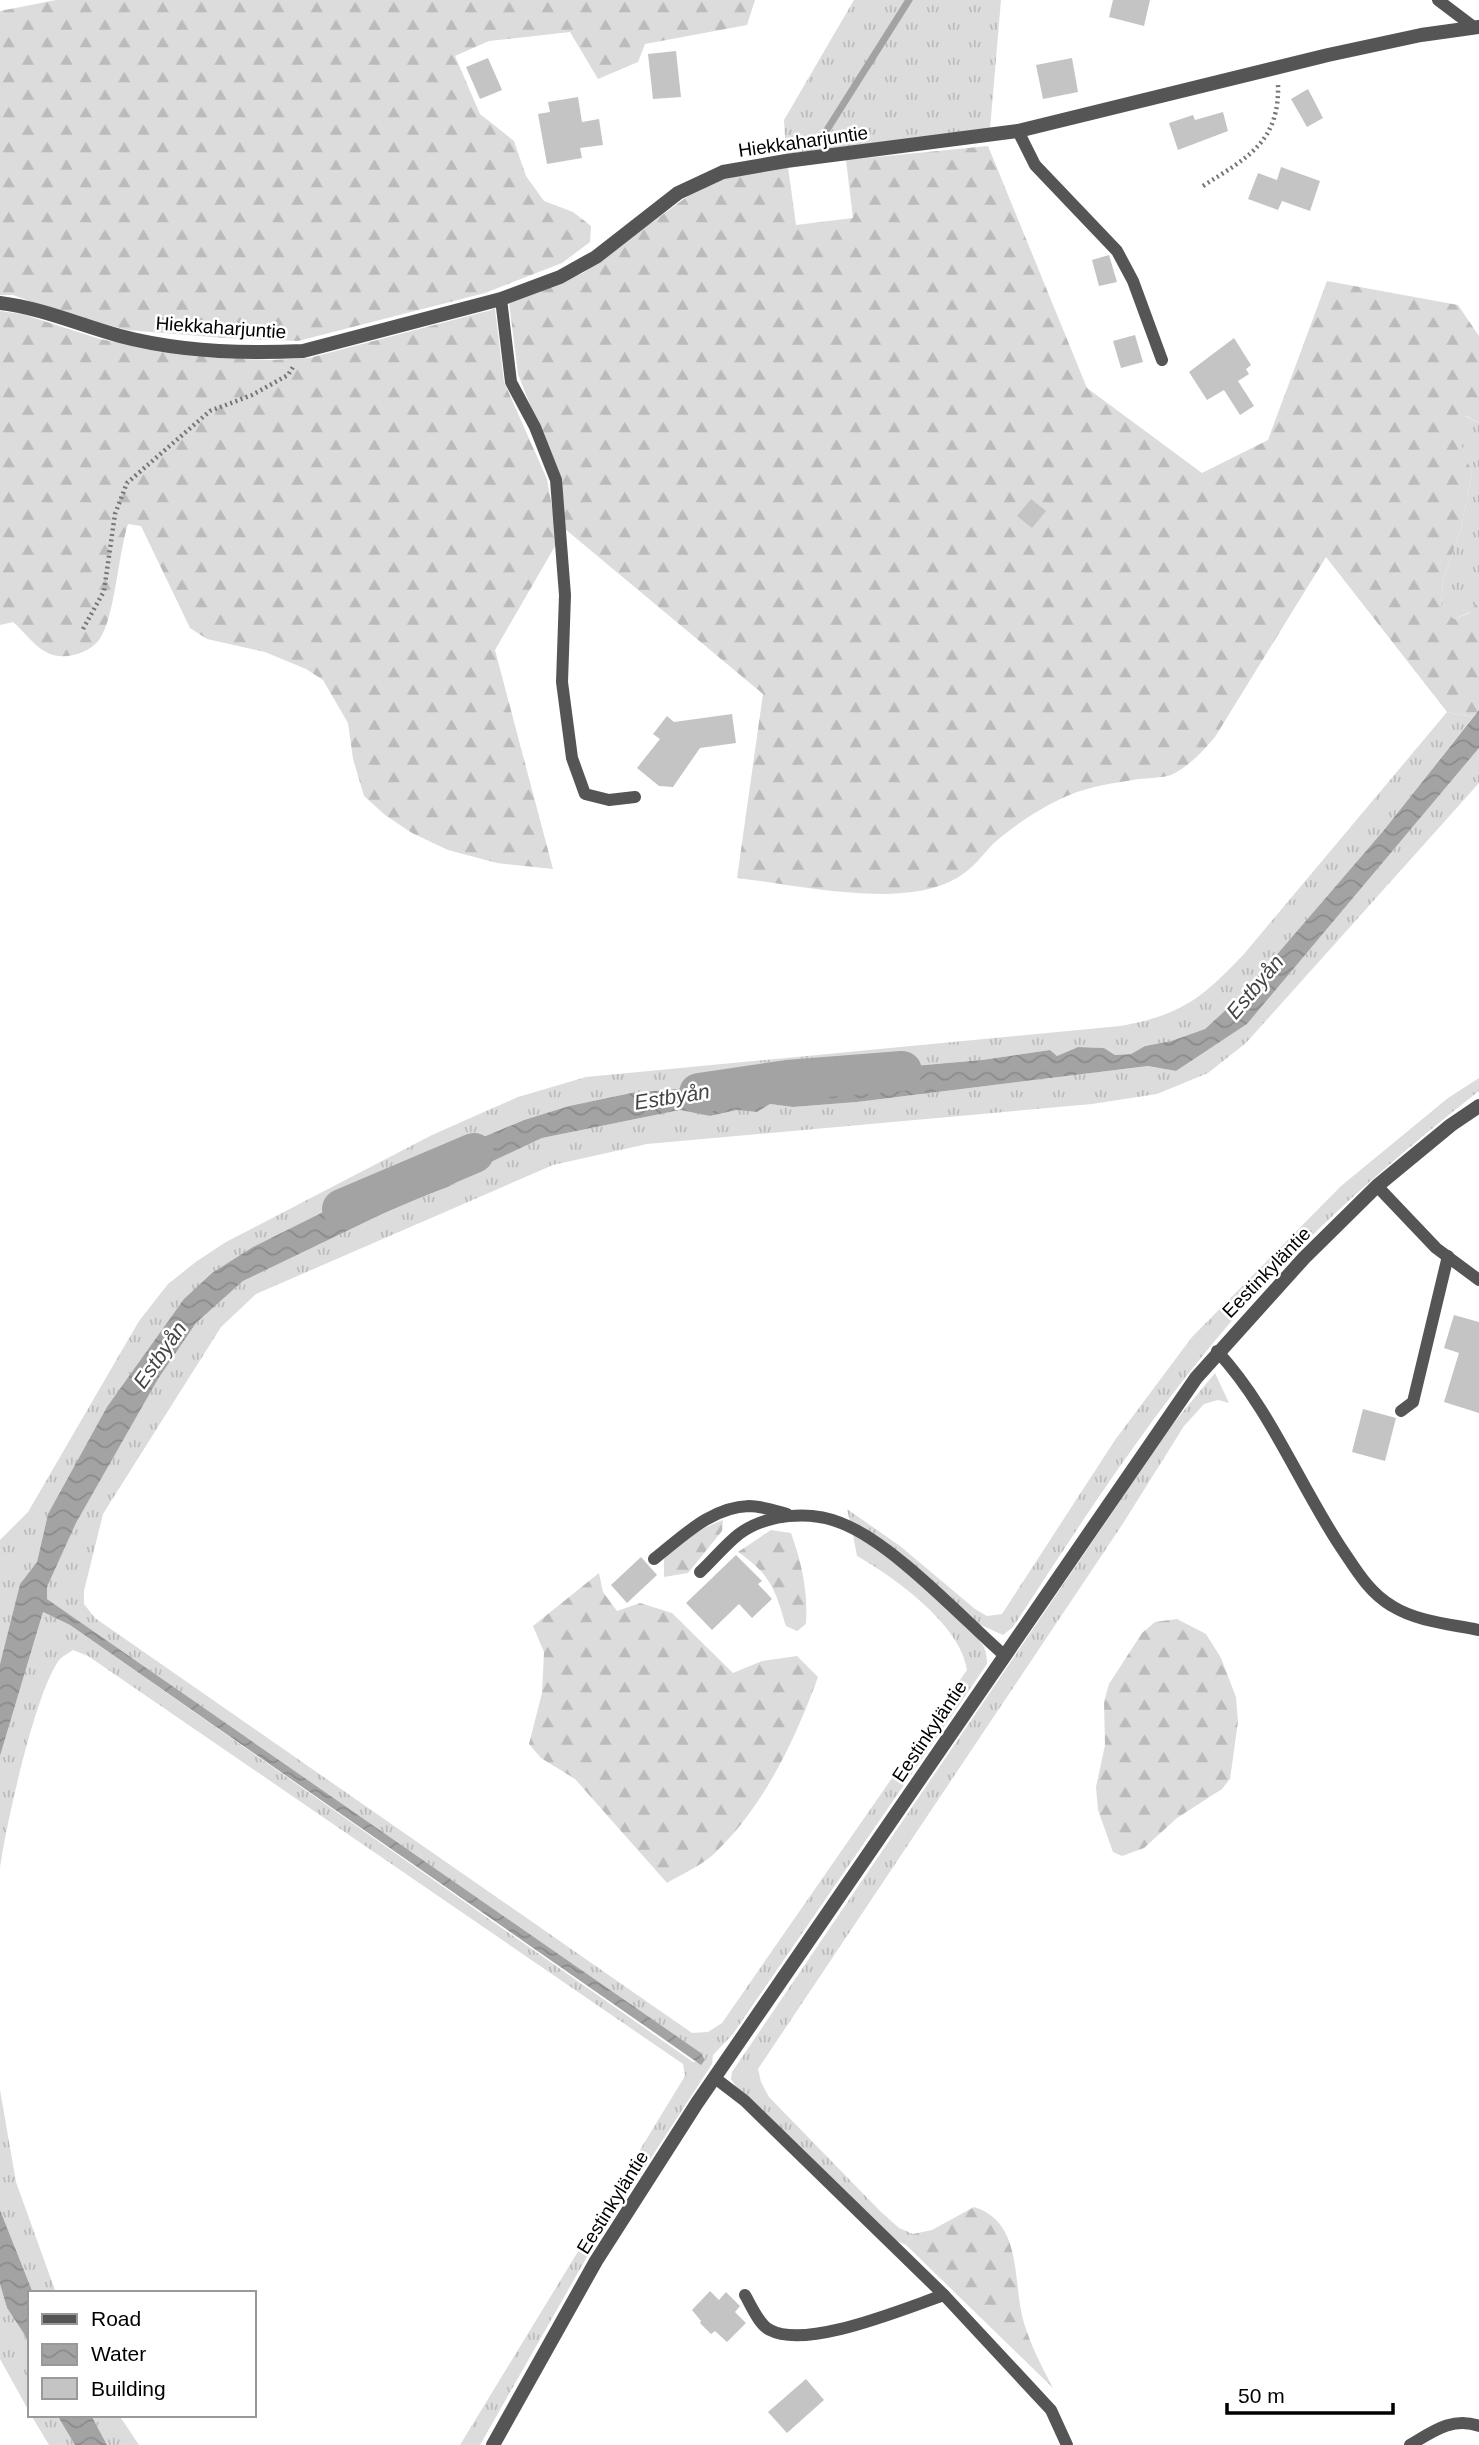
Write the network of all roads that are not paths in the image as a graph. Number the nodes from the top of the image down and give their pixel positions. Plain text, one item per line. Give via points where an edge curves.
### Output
1 (1438, 0) edge
2 (1477, 28) edge
3 (1018, 131) junction
4 (501, 299) junction
5 (0, 303) edge
6 (1162, 360) dead end
7 (635, 797) dead end
8 (1479, 1106) edge
9 (1377, 1186) junction
10 (1448, 1256) junction
11 (1479, 1280) edge
12 (1217, 1351) junction
13 (1401, 1411) dead end
14 (788, 1514) junction
15 (654, 1559) dead end
16 (700, 1572) dead end
17 (1479, 1630) edge
18 (1004, 1655) junction
19 (715, 2078) junction
20 (745, 2295) dead end
21 (944, 2295) junction
22 (1479, 2426) edge
23 (494, 2445) edge
24 (1067, 2445) edge
25 (1410, 2445) edge

1 - 2 lane
2 - 3 street, Hiekkaharjuntie via 1421,34
3 - 4 street, Hiekkaharjuntie via 786,160 723,173 678,193 596,257
3 - 6 lane via 1035,164 1116,251 1133,281
4 - 5 street, Hiekkaharjuntie via 303,351 276,352 185,347 123,337
4 - 7 lane via 511,382 556,480 565,595 562,682 572,758 585,794 609,800
8 - 9 street, Eestinkyläntie
9 - 10 lane
9 - 12 street, Eestinkyläntie
10 - 11 lane
10 - 13 lane via 1413,1402
12 - 17 lane via 1250,1392 1317,1511 1366,1585 1391,1606 1421,1619
12 - 18 street, Eestinkyläntie via 1144,1449
14 - 15 lane via 751,1506 724,1510 693,1527
14 - 16 lane via 740,1533
14 - 18 lane via 840,1522 877,1543
18 - 19 street, Eestinkyläntie
19 - 21 lane via 755,2110
19 - 23 street, Eestinkyläntie via 596,2261
20 - 21 lane via 767,2329 785,2336 842,2330
21 - 24 lane via 1051,2410
22 - 25 lane via 1467,2421 1440,2426

